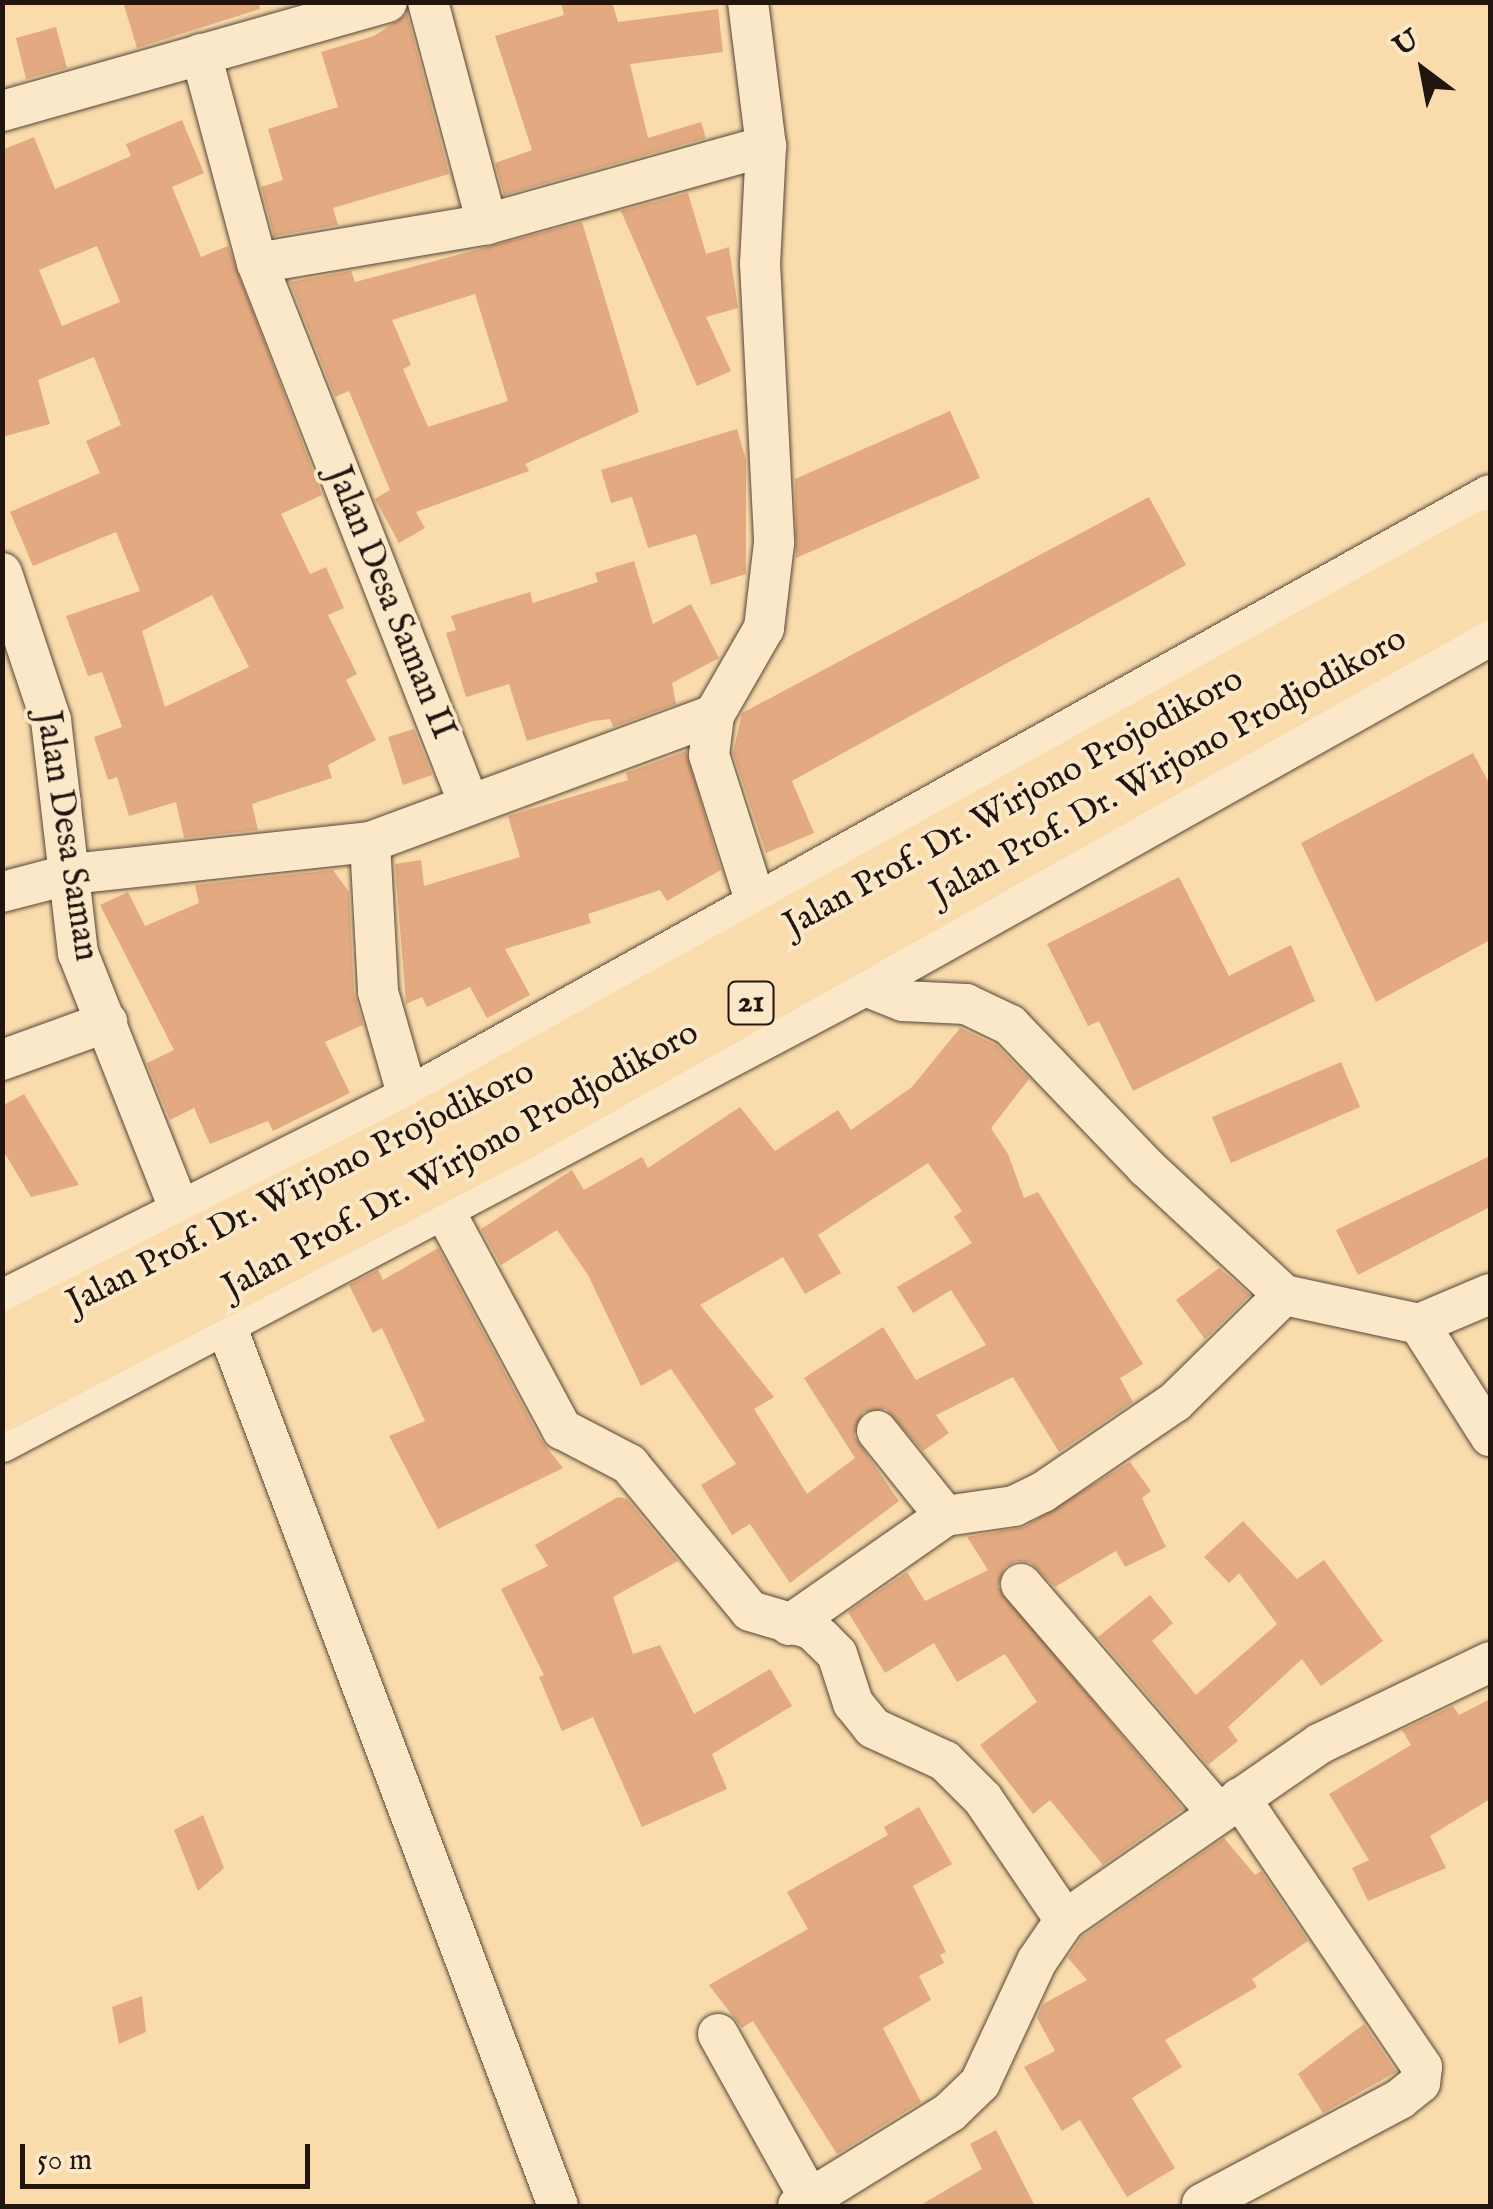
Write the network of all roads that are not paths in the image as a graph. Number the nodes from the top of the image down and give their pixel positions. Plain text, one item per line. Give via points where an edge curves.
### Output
1 (387, 2) edge
2 (428, 2) edge
3 (748, 2) edge
4 (201, 54) junction
5 (2, 112) edge
6 (766, 146) junction
7 (487, 224) junction
8 (256, 263) junction
9 (1490, 495) edge
10 (1490, 536) edge
11 (2, 573) edge
12 (1490, 586) edge
13 (1490, 636) edge
14 (714, 716) junction
15 (469, 804) junction
16 (370, 842) junction
17 (71, 874) junction
18 (2, 892) edge
19 (756, 904) junction
20 (865, 986) junction
21 (106, 1022) junction
22 (2, 1060) edge
23 (408, 1098) junction
24 (179, 1208) junction
25 (445, 1212) junction
26 (1490, 1294) edge
27 (1284, 1295) junction
28 (2, 1300) edge
29 (1419, 1324) junction
30 (226, 1325) junction
31 (2, 1343) edge
32 (2, 1404) edge
33 (877, 1431) dead end
34 (1490, 1436) edge
35 (2, 1442) edge
36 (945, 1516) junction
37 (1021, 1584) dead end
38 (789, 1624) junction
39 (1490, 1662) edge
40 (1229, 1806) junction
41 (1065, 1920) junction
42 (718, 2034) dead end
43 (544, 2203) edge
44 (804, 2203) edge
45 (1202, 2204) edge

1 - 4 street
2 - 7 street
3 - 6 street
4 - 5 street
4 - 8 street, Jalan Desa Saman II
6 - 7 street
6 - 14 street via 760,264 774,542 770,592 764,628
7 - 8 street
8 - 15 street, Jalan Desa Saman II
9 - 19 street
10 - 31 highway, Jalan Prof. Dr. Wirjono Projodikoro / 21 via 442,1118
11 - 17 street, Jalan Desa Saman via 52,720
12 - 32 highway, Jalan Prof. Dr. Wirjono Prodjodikoro / 21 via 520,1132
13 - 20 street
14 - 15 street
14 - 19 street via 710,755 717,796
15 - 16 street
16 - 17 street
16 - 23 street via 378,992
17 - 18 street
17 - 21 street, Jalan Desa Saman via 78,953
19 - 23 street
20 - 25 street
20 - 27 street via 903,1002 966,1004 1010,1024 1146,1167
21 - 22 street
21 - 24 street, Jalan Desa Saman
23 - 24 street
24 - 28 street
25 - 30 street
25 - 38 street via 562,1430 629,1464 750,1612
26 - 29 street
27 - 29 street
27 - 36 street via 1186,1393 1043,1492 1014,1506
29 - 34 street
30 - 35 street
30 - 43 street
33 - 36 street
36 - 38 street
37 - 40 street
38 - 41 street via 811,1629 837,1654 854,1703 873,1728 946,1761 983,1800
39 - 40 street via 1319,1744
40 - 41 street
40 - 45 street via 1422,2067 1420,2084 1400,2099
41 - 44 street via 1037,1961 980,2082 950,2112
42 - 44 street

